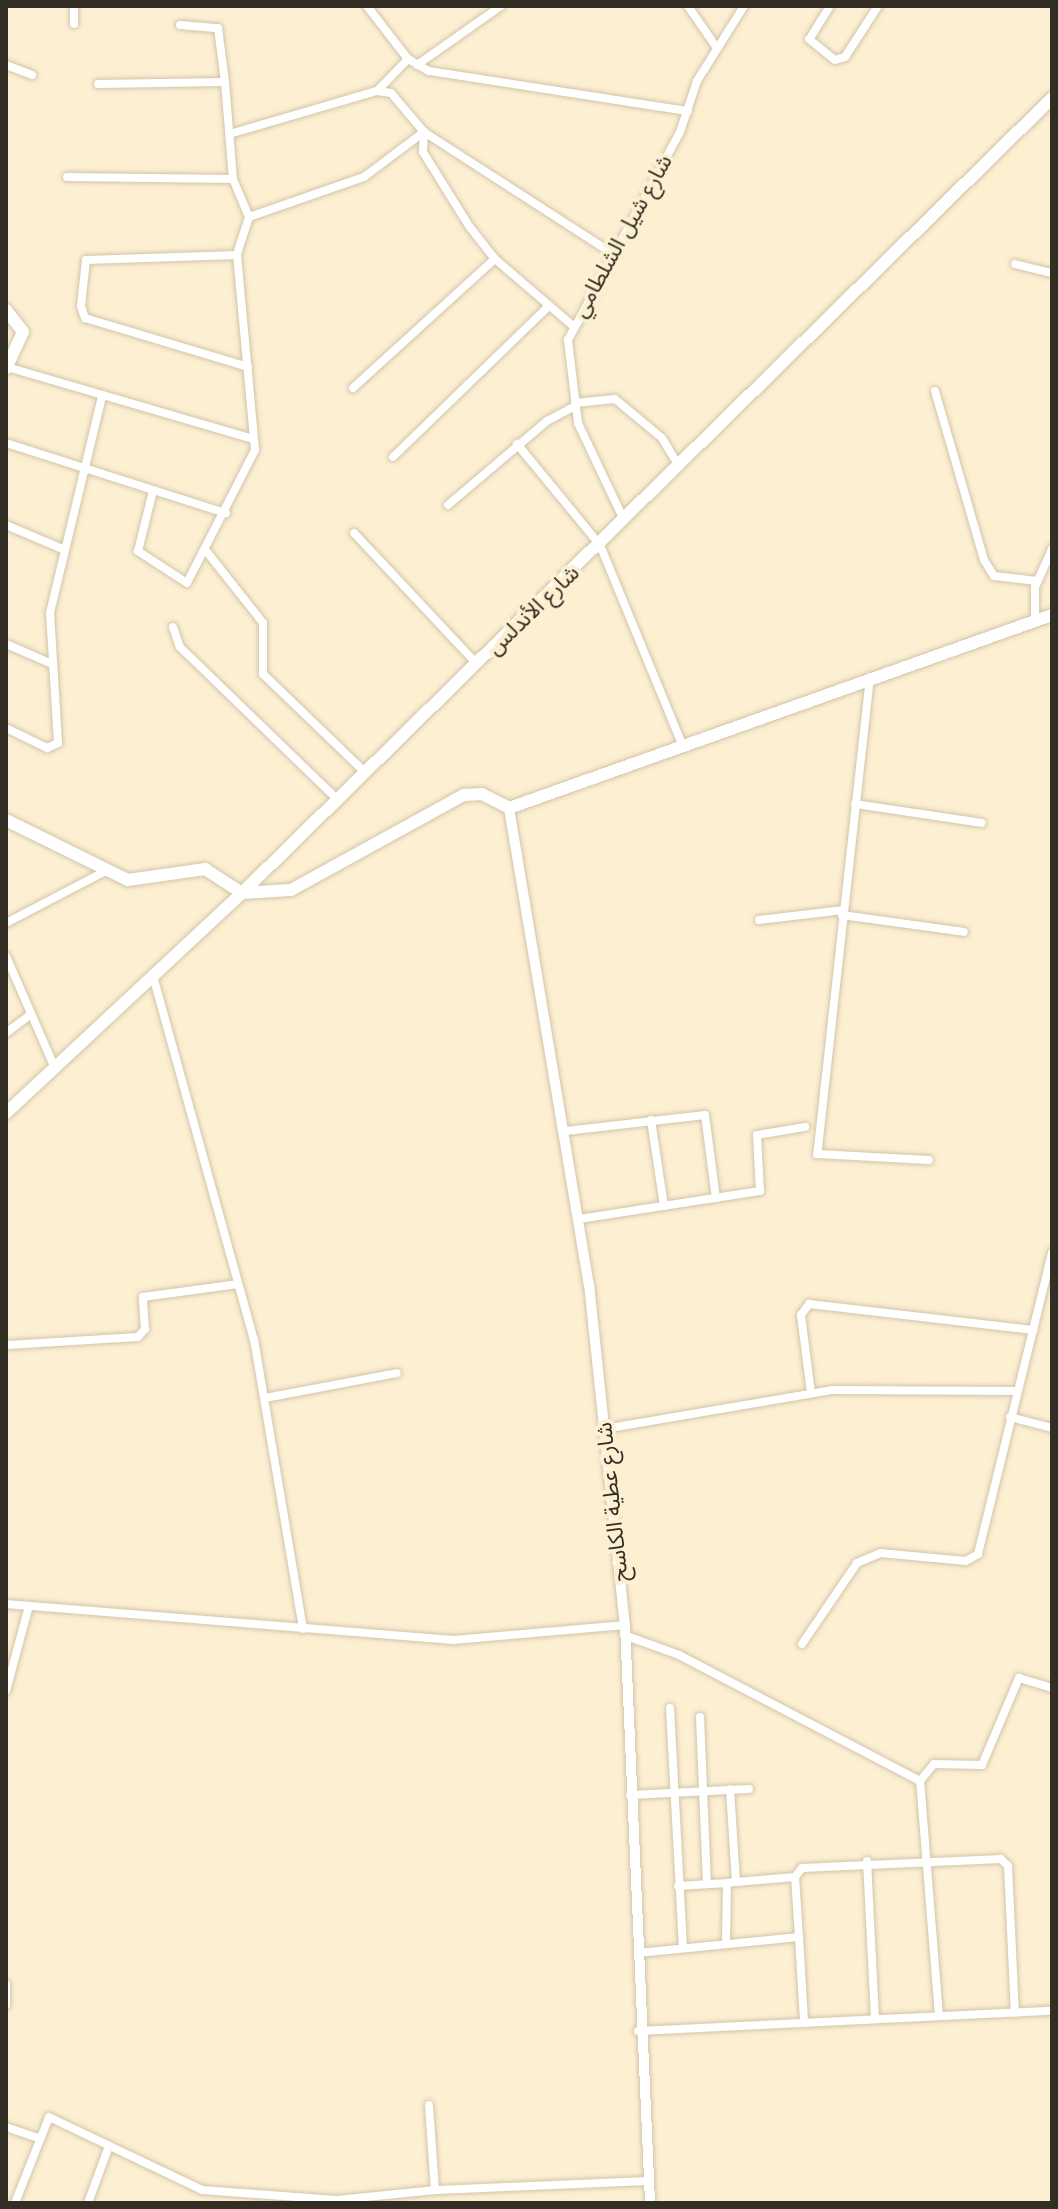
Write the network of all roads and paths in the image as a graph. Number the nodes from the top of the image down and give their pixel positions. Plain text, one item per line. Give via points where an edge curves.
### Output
1 (74, 6) edge
2 (367, 6) edge
3 (501, 6) edge
4 (688, 6) edge
5 (744, 6) edge
6 (830, 6) edge
7 (878, 6) edge
8 (74, 24) dead end
9 (180, 25) dead end
10 (717, 48) junction
11 (408, 59) junction
12 (6, 65) edge
13 (417, 65) junction
14 (32, 75) dead end
15 (225, 82) junction
16 (98, 84) dead end
17 (377, 91) junction
18 (1052, 98) edge
19 (688, 111) junction
20 (424, 132) junction
21 (233, 133) junction
22 (67, 177) dead end
23 (233, 179) junction
24 (249, 217) junction
25 (612, 253) junction
26 (237, 255) junction
27 (495, 259) junction
28 (1015, 264) dead end
29 (1052, 273) edge
30 (548, 307) junction
31 (6, 310) edge
32 (572, 325) junction
33 (6, 367) edge
34 (248, 367) junction
35 (353, 388) dead end
36 (935, 391) dead end
37 (102, 397) junction
38 (575, 404) junction
39 (254, 439) junction
40 (6, 443) edge
41 (517, 444) junction
42 (393, 457) dead end
43 (679, 466) junction
44 (84, 469) junction
45 (153, 491) junction
46 (448, 505) dead end
47 (226, 513) junction
48 (624, 520) junction
49 (7, 528) edge
50 (354, 533) dead end
51 (600, 545) junction
52 (1052, 549) edge
53 (65, 550) junction
54 (207, 552) junction
55 (1037, 581) junction
56 (1052, 615) edge
57 (1035, 620) junction
58 (173, 627) dead end
59 (6, 644) edge
60 (52, 664) junction
61 (477, 664) junction
62 (871, 676) junction
63 (6, 728) edge
64 (682, 744) junction
65 (365, 772) junction
66 (337, 799) junction
67 (855, 804) junction
68 (509, 808) junction
69 (6, 820) edge
70 (982, 823) dead end
71 (106, 871) junction
72 (242, 893) junction
73 (842, 912) junction
74 (759, 920) dead end
75 (6, 923) edge
76 (964, 932) dead end
77 (6, 956) edge
78 (153, 976) junction
79 (31, 1014) junction
80 (6, 1033) edge
81 (55, 1068) junction
82 (6, 1113) edge
83 (651, 1120) junction
84 (805, 1127) dead end
85 (566, 1131) junction
86 (929, 1160) dead end
87 (716, 1198) junction
88 (664, 1206) junction
89 (579, 1219) junction
90 (1052, 1253) edge
91 (238, 1284) junction
92 (1048, 1286) edge
93 (1033, 1330) junction
94 (8, 1345) edge
95 (397, 1373) dead end
96 (1017, 1391) junction
97 (811, 1393) junction
98 (265, 1398) junction
99 (1010, 1417) junction
100 (1052, 1428) edge
101 (604, 1429) junction
102 (6, 1604) edge
103 (29, 1606) junction
104 (303, 1629) junction
105 (624, 1630) junction
106 (802, 1644) dead end
107 (1052, 1688) edge
108 (6, 1691) edge
109 (670, 1708) dead end
110 (700, 1717) dead end
111 (920, 1781) junction
112 (730, 1789) junction
113 (749, 1789) dead end
114 (703, 1791) junction
115 (671, 1792) junction
116 (630, 1795) junction
117 (867, 1861) junction
118 (932, 1861) junction
119 (795, 1877) junction
120 (731, 1882) junction
121 (707, 1884) junction
122 (678, 1886) junction
123 (799, 1937) junction
124 (726, 1944) junction
125 (683, 1945) junction
126 (638, 1953) junction
127 (6, 1984) edge
128 (6, 2005) edge
129 (1052, 2011) edge
130 (1015, 2013) junction
131 (939, 2016) junction
132 (875, 2019) junction
133 (804, 2022) junction
134 (638, 2031) junction
135 (429, 2105) dead end
136 (6, 2127) edge
137 (38, 2138) junction
138 (109, 2146) junction
139 (649, 2181) junction
140 (435, 2190) junction
141 (273, 2200) edge
142 (365, 2201) edge
143 (15, 2203) edge
144 (88, 2203) edge
145 (650, 2203) edge

1 - 8 street
2 - 11 street
3 - 13 street
4 - 10 street
5 - 10 street, شارع شيل الشلطامي
6 - 7 street via 809,39 839,60
9 - 15 street via 218,28
10 - 19 street, شارع شيل الشلطامي
11 - 13 street
11 - 17 street
12 - 14 street
13 - 19 street
15 - 16 street
15 - 21 street
17 - 20 street via 391,93
17 - 21 street
18 - 43 main road, شارع الأندلس
19 - 25 street, شارع شيل الشلطامي
20 - 24 street via 364,177
20 - 25 street
20 - 27 street via 423,152
21 - 23 street
22 - 23 street
23 - 24 street
24 - 26 street
25 - 32 street, شارع شيل الشلطامي
26 - 34 street
26 - 34 street via 86,260 81,306 85,318
27 - 30 street
27 - 35 street
28 - 29 street
30 - 32 street
30 - 42 street
31 - 33 main road via 23,332
32 - 38 street, شارع شيل الشلطامي
33 - 37 street
34 - 39 street
36 - 55 street via 984,560 994,576
37 - 39 street
37 - 44 street
38 - 41 street
38 - 43 street via 615,399 662,438
38 - 48 street, شارع شيل الشلطامي via 584,442
39 - 47 street via 251,463
40 - 44 street
41 - 46 street
41 - 51 street
43 - 48 main road, شارع الأندلس
44 - 45 street
44 - 53 street
45 - 47 street
45 - 54 street via 140,555 182,585
47 - 54 street
48 - 51 main road, شارع الأندلس
49 - 53 street
50 - 61 street
51 - 61 main road, شارع الأندلس
51 - 64 street
52 - 55 street
53 - 60 street via 50,613
54 - 65 street via 263,623 263,674
55 - 57 street
56 - 57 main road
57 - 62 main road
58 - 66 street via 180,647
59 - 60 street
60 - 63 street via 58,743 47,748
61 - 65 main road, شارع الأندلس
62 - 64 main road
62 - 67 street
64 - 68 main road
65 - 66 main road, شارع الأندلس
66 - 72 main road, شارع الأندلس
67 - 70 street
67 - 73 street
68 - 72 main road via 482,794 464,795 316,880
68 - 85 street, شارع عطية الكاسح
69 - 71 main road
71 - 72 main road via 142,882 205,869
71 - 75 street
72 - 78 main road, شارع الأندلس
73 - 74 street
73 - 76 street
73 - 86 street via 817,1154
77 - 79 street
78 - 81 main road, شارع الأندلس
78 - 91 street
79 - 80 street
79 - 81 street
81 - 82 main road, شارع الأندلس
83 - 85 street
83 - 87 street via 707,1117
83 - 88 street
84 - 87 street via 757,1135 764,1188
85 - 89 street, شارع عطية الكاسح
87 - 88 street
88 - 89 street
89 - 101 street, شارع عطية الكاسح
90 - 92 street
91 - 94 street via 143,1297 145,1329 138,1337
91 - 98 street
92 - 93 street
93 - 96 street
93 - 97 street via 809,1304 801,1315
95 - 98 street
96 - 97 street
96 - 99 street
97 - 101 street
98 - 104 street
99 - 100 street
99 - 106 street via 978,1554 966,1561 880,1553 857,1563
101 - 105 street, شارع عطية الكاسح
102 - 103 street
103 - 104 street
103 - 108 street
104 - 105 street via 454,1640
105 - 111 street
105 - 116 street, شارع عطية الكاسح
107 - 111 street via 1019,1678 982,1765 934,1764
109 - 115 street
110 - 114 street
111 - 118 street
112 - 113 street
112 - 114 street
112 - 120 street
114 - 115 street
114 - 121 street
115 - 116 street
115 - 122 street
116 - 126 street, شارع عطية الكاسح
117 - 118 street
117 - 119 street via 802,1868
117 - 132 street
118 - 130 street via 1001,1859 1008,1866
118 - 131 street
119 - 120 street
119 - 123 street
120 - 121 street
120 - 124 street
121 - 122 street
122 - 125 street
123 - 124 street
123 - 133 street
124 - 125 street
125 - 126 street
126 - 134 street, شارع عطية الكاسح
127 - 128 street
129 - 130 street
130 - 131 street
131 - 132 street
132 - 133 street
133 - 134 street
134 - 139 street, شارع عطية الكاسح
135 - 140 street
136 - 137 street
137 - 138 street via 53,2117
137 - 143 street
138 - 141 street via 202,2190
138 - 144 street
139 - 140 street
139 - 145 street, شارع عطية الكاسح
140 - 142 street
141 - 142 street

